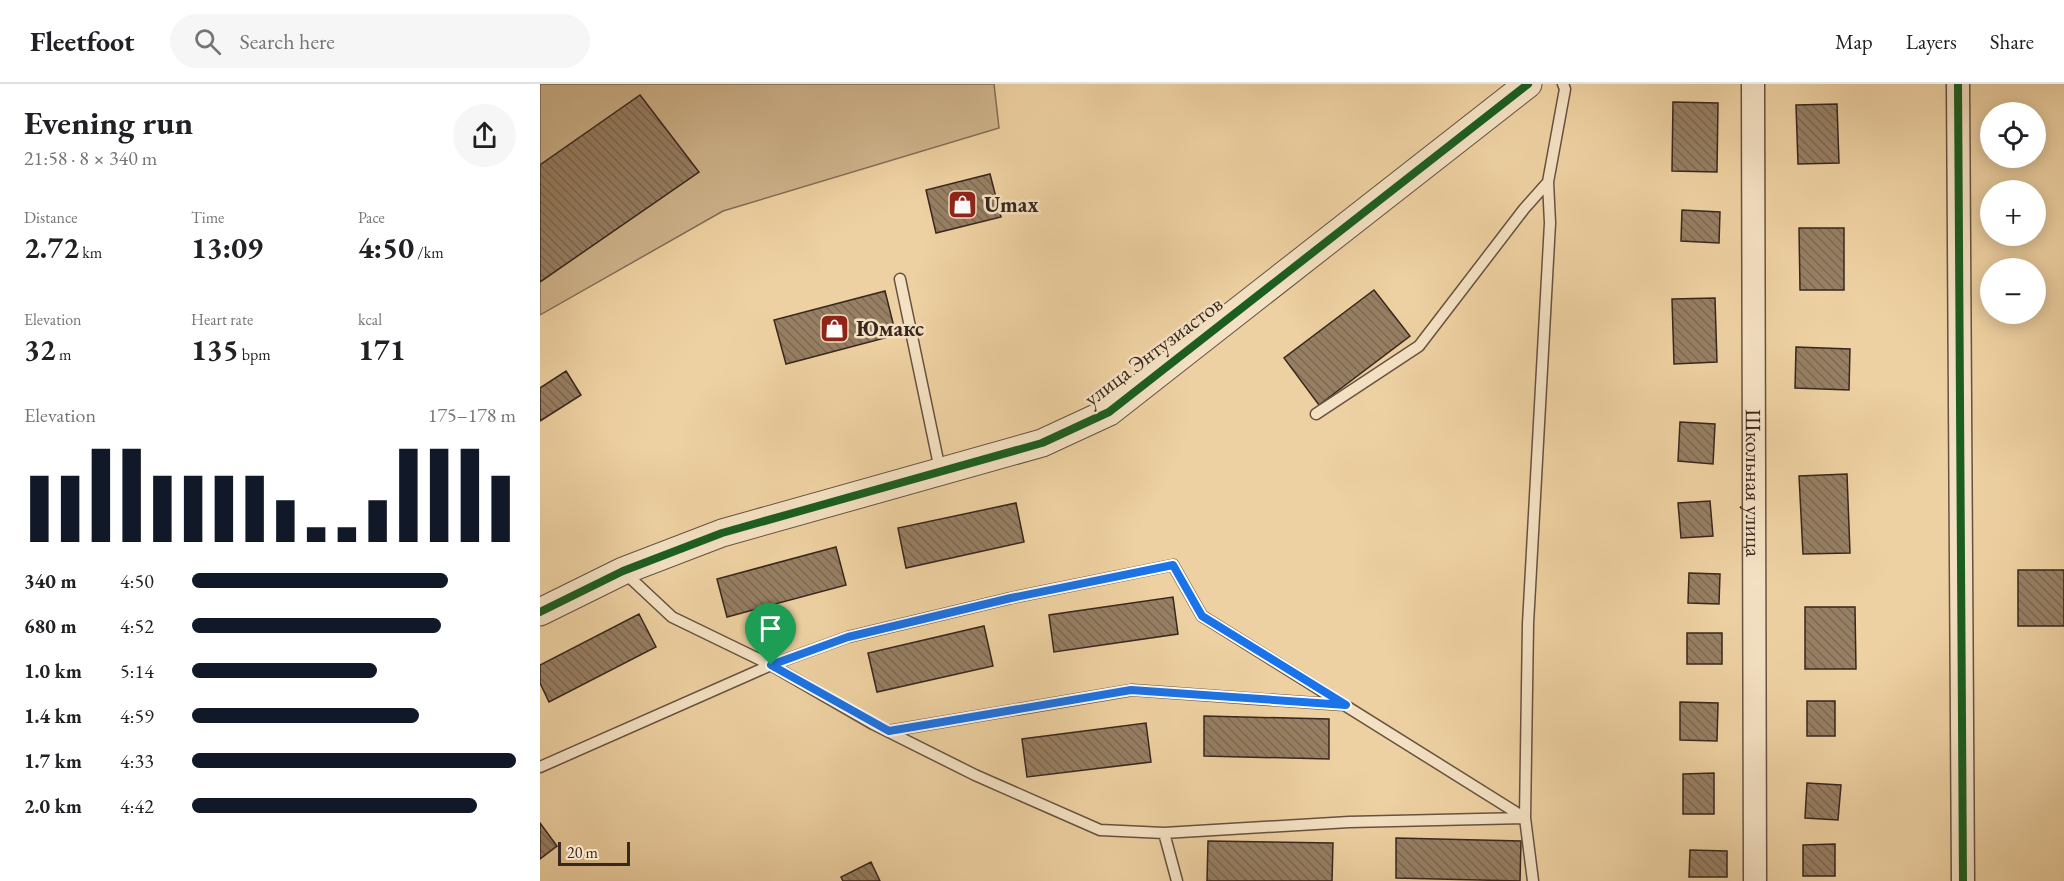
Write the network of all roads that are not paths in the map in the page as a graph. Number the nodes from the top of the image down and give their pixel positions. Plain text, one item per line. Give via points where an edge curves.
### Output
1 (1528, 84) edge
2 (1563, 84) edge
3 (1753, 84) edge
4 (1958, 84) edge
5 (1548, 182) junction
6 (900, 279) dead end
7 (1316, 414) dead end
8 (940, 470) junction
9 (622, 571) junction
10 (540, 612) edge
11 (771, 665) junction
12 (1346, 705) junction
13 (889, 731) junction
14 (540, 766) edge
15 (1525, 818) junction
16 (1164, 833) junction
17 (1177, 881) edge
18 (1533, 881) edge
19 (1755, 881) edge
20 (1963, 881) edge

1 - 8 street, улица Энтузиастов via 1108,412 1042,443
2 - 5 lane
3 - 19 street, Школьная улица
4 - 20 street
5 - 7 lane via 1419,346
5 - 15 lane via 1550,223 1528,624
6 - 8 lane
8 - 9 street, улица Энтузиастов via 722,533
9 - 10 street, улица Энтузиастов
9 - 11 lane via 672,617
11 - 12 lane via 848,637 1173,565 1202,616
11 - 13 lane
11 - 14 lane
12 - 13 lane via 1131,690
12 - 15 lane
13 - 16 lane via 975,775 1100,830
15 - 16 lane via 1349,822
15 - 18 lane
16 - 17 lane

